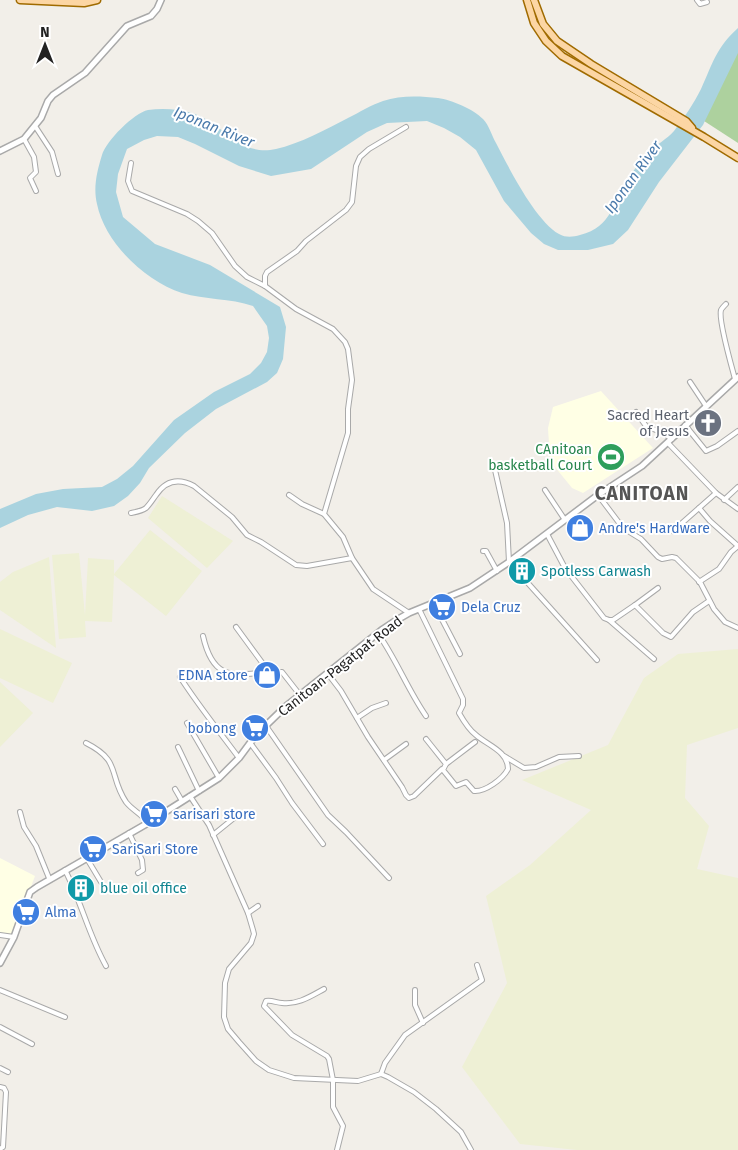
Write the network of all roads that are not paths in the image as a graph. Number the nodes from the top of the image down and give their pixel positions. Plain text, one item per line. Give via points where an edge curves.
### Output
1 (20, 0) edge
2 (96, 0) edge
3 (161, 0) edge
4 (527, 0) edge
5 (534, 0) edge
6 (697, 0) edge
7 (707, 2) dead end
8 (677, 119) junction
9 (35, 126) junction
10 (406, 127) dead end
11 (695, 132) junction
12 (24, 139) junction
13 (0, 151) edge
14 (738, 158) edge
15 (131, 164) dead end
16 (58, 174) dead end
17 (36, 191) dead end
18 (264, 286) junction
19 (726, 304) dead end
20 (737, 378) edge
21 (690, 382) dead end
22 (706, 406) junction
23 (636, 412) dead end
24 (685, 425) junction
25 (738, 431) edge
26 (734, 434) junction
27 (738, 439) edge
28 (670, 441) junction
29 (495, 470) dead end
30 (738, 487) edge
31 (545, 490) dead end
32 (716, 493) junction
33 (289, 495) dead end
34 (598, 496) junction
35 (724, 500) junction
36 (699, 508) junction
37 (738, 509) edge
38 (131, 513) dead end
39 (324, 514) junction
40 (566, 520) junction
41 (673, 531) dead end
42 (547, 534) junction
43 (482, 551) dead end
44 (352, 558) junction
45 (509, 562) junction
46 (496, 571) junction
47 (699, 582) junction
48 (658, 588) dead end
49 (709, 601) junction
50 (434, 604) junction
51 (635, 605) junction
52 (419, 609) junction
53 (410, 613) junction
54 (609, 620) junction
55 (236, 627) dead end
56 (738, 628) edge
57 (379, 635) junction
58 (203, 636) dead end
59 (460, 654) dead end
60 (654, 659) dead end
61 (597, 660) dead end
62 (269, 672) junction
63 (328, 674) junction
64 (180, 677) dead end
65 (300, 695) junction
66 (386, 703) dead end
67 (426, 716) dead end
68 (356, 718) junction
69 (187, 723) dead end
70 (266, 726) junction
71 (426, 739) dead end
72 (475, 742) dead end
73 (86, 743) dead end
74 (251, 744) junction
75 (406, 744) dead end
76 (178, 747) dead end
77 (502, 755) junction
78 (579, 756) dead end
79 (239, 758) junction
80 (384, 760) junction
81 (446, 764) junction
82 (442, 769) junction
83 (219, 778) junction
84 (175, 789) dead end
85 (199, 790) junction
86 (190, 796) junction
87 (182, 801) junction
88 (20, 812) dead end
89 (239, 814) dead end
90 (148, 824) junction
91 (129, 834) junction
92 (213, 835) junction
93 (323, 844) dead end
94 (86, 857) junction
95 (64, 870) junction
96 (138, 872) dead end
97 (49, 878) junction
98 (389, 878) dead end
99 (101, 882) dead end
100 (258, 906) dead end
101 (248, 913) junction
102 (0, 935) edge
103 (14, 937) junction
104 (0, 963) edge
105 (477, 965) dead end
106 (106, 966) dead end
107 (324, 989) dead end
108 (0, 990) edge
109 (416, 990) dead end
110 (65, 1017) dead end
111 (423, 1023) junction
112 (0, 1027) edge
113 (32, 1044) dead end
114 (0, 1068) edge
115 (8, 1072) dead end
116 (382, 1074) junction
117 (333, 1080) junction
118 (0, 1087) edge
119 (3, 1103) edge
120 (2, 1118) edge
121 (2, 1133) edge
122 (0, 1148) edge
123 (337, 1150) edge
124 (471, 1150) edge

1 - 2 main road via 84,3
3 - 9 street via 151,16 127,26 85,73 54,95
4 - 8 main road via 534,23 562,56
5 - 8 main road via 544,24 557,41
6 - 7 street via 700,4
8 - 11 main road
8 - 11 main road via 686,121
9 - 12 street
9 - 16 street via 52,152
10 - 18 street via 360,157 352,202 268,272
11 - 14 main road
12 - 13 street
12 - 17 street via 34,157 36,172 30,178
15 - 18 street via 128,181 132,191 187,214 203,225 241,272
18 - 39 street via 338,333 348,349 352,387 348,433
19 - 20 street via 720,314
20 - 22 street, Canitoan-Pagatpat Road
21 - 22 street
22 - 24 street, Canitoan-Pagatpat Road
23 - 28 street via 646,426 663,433
24 - 26 street via 706,451
24 - 28 street, Canitoan-Pagatpat Road
25 - 26 street
26 - 27 street
28 - 32 street
28 - 34 street, Canitoan-Pagatpat Road via 642,466
29 - 45 street via 507,523
30 - 35 street
31 - 40 street
32 - 35 street
32 - 36 street
33 - 39 street
34 - 40 street, Canitoan-Pagatpat Road
34 - 47 street via 623,528 641,539 660,558 676,558
35 - 37 street
36 - 41 street
36 - 47 street via 738,546 719,569
38 - 44 street via 147,507 167,484 188,482 232,517 247,535 296,565
39 - 44 street via 345,540
40 - 42 street, Canitoan-Pagatpat Road
42 - 45 street, Canitoan-Pagatpat Road
42 - 54 street via 564,568 600,615
43 - 46 street via 486,550
44 - 53 street via 374,590
45 - 46 street, Canitoan-Pagatpat Road
45 - 61 street
46 - 50 street, Canitoan-Pagatpat Road via 470,588
47 - 49 street
48 - 51 street
49 - 51 street via 693,612 671,637
49 - 56 street via 725,622
50 - 52 street, Canitoan-Pagatpat Road
50 - 59 street
51 - 54 street
52 - 53 street, Canitoan-Pagatpat Road
52 - 77 street via 463,700 459,713 476,736 494,746
53 - 57 street, Canitoan-Pagatpat Road
54 - 60 street
55 - 62 street
57 - 63 street, Canitoan-Pagatpat Road
57 - 67 street
58 - 62 street via 210,657 224,671 235,675
62 - 65 street via 282,672
63 - 65 street, Canitoan-Pagatpat Road
63 - 68 street
64 - 79 street
65 - 70 street, Canitoan-Pagatpat Road
66 - 68 street
68 - 80 street
69 - 83 street
70 - 74 street, Canitoan-Pagatpat Road
70 - 98 street via 328,815
71 - 81 street
72 - 81 street
73 - 90 street via 108,758 128,804 143,815
74 - 79 street, Canitoan-Pagatpat Road
74 - 93 street
75 - 80 street
76 - 85 street
77 - 78 street via 524,768 559,757
77 - 82 street via 508,765 507,772 478,791 474,791 467,782 455,786
79 - 83 street, Canitoan-Pagatpat Road
80 - 82 street via 409,798
81 - 82 street
83 - 85 street, Canitoan-Pagatpat Road
84 - 87 street
85 - 86 street, Canitoan-Pagatpat Road
86 - 87 street, Canitoan-Pagatpat Road
86 - 92 street
87 - 90 street, Canitoan-Pagatpat Road
88 - 97 street
89 - 92 street
90 - 91 street, Canitoan-Pagatpat Road
91 - 94 street, Canitoan-Pagatpat Road
91 - 96 street via 142,860 143,870
92 - 101 street
94 - 95 street, Canitoan-Pagatpat Road
94 - 99 street
95 - 97 street, Canitoan-Pagatpat Road
95 - 106 street
97 - 103 street, Canitoan-Pagatpat Road via 30,892
100 - 101 street
101 - 117 street via 254,934 251,943 230,969 225,983 224,1017 228,1029 256,1060 276,1073 294,1078
102 - 103 street
103 - 104 street, Canitoan-Pagatpat Road
105 - 111 street via 482,980
107 - 117 street via 299,1002 270,1000 264,1006 292,1035 327,1056
108 - 110 street
109 - 111 street via 415,1005
111 - 116 street via 402,1039 385,1063
112 - 113 street
114 - 115 street
116 - 117 street via 358,1081
116 - 124 street via 436,1109 461,1132
117 - 123 street via 333,1107 343,1126
118 - 119 street via 5,1090
119 - 120 street
120 - 121 street
121 - 122 street via 3,1147

